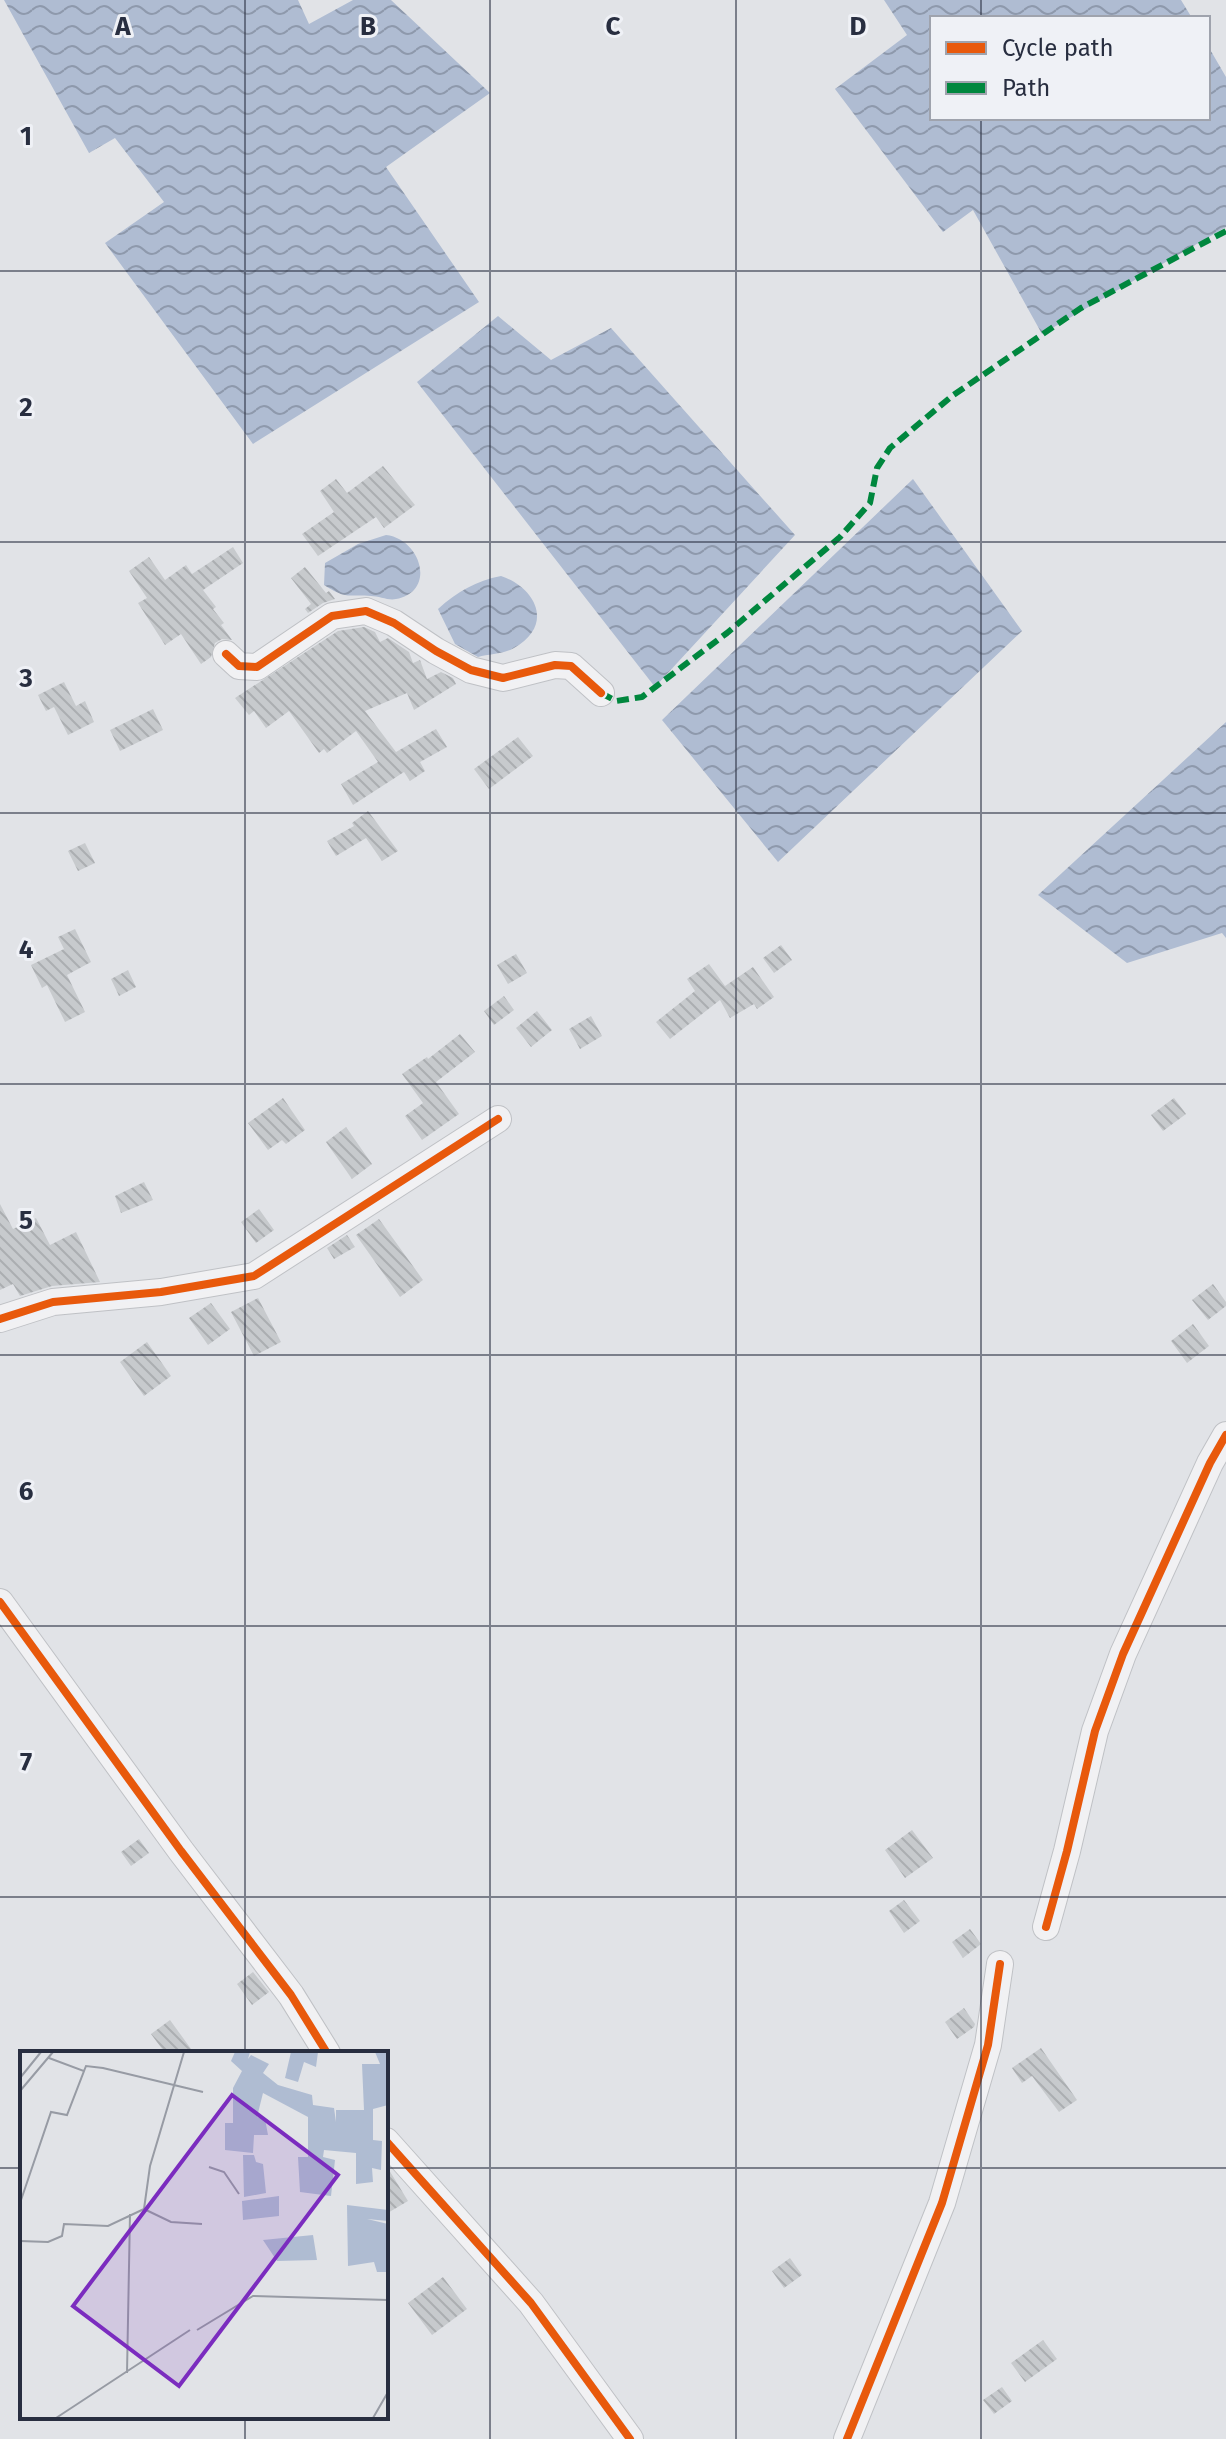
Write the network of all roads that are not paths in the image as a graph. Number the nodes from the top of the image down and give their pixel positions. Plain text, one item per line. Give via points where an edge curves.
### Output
1 (226, 654) dead end
2 (601, 693) dead end
3 (498, 1119) dead end
4 (0, 1319) edge
5 (1226, 1435) edge
6 (0, 1602) edge
7 (1046, 1927) dead end
8 (1000, 1964) dead end
9 (326, 2051) edge
10 (388, 2143) edge
11 (630, 2439) edge
12 (847, 2439) edge

1 - 2 street via 239,666 257,667 332,616 366,611 471,670 503,678 571,666
3 - 4 street via 254,1276 53,1302
5 - 7 street via 1123,1654 1095,1731
6 - 9 street via 291,1995
8 - 12 street via 988,2045 942,2203
10 - 11 street via 531,2303

